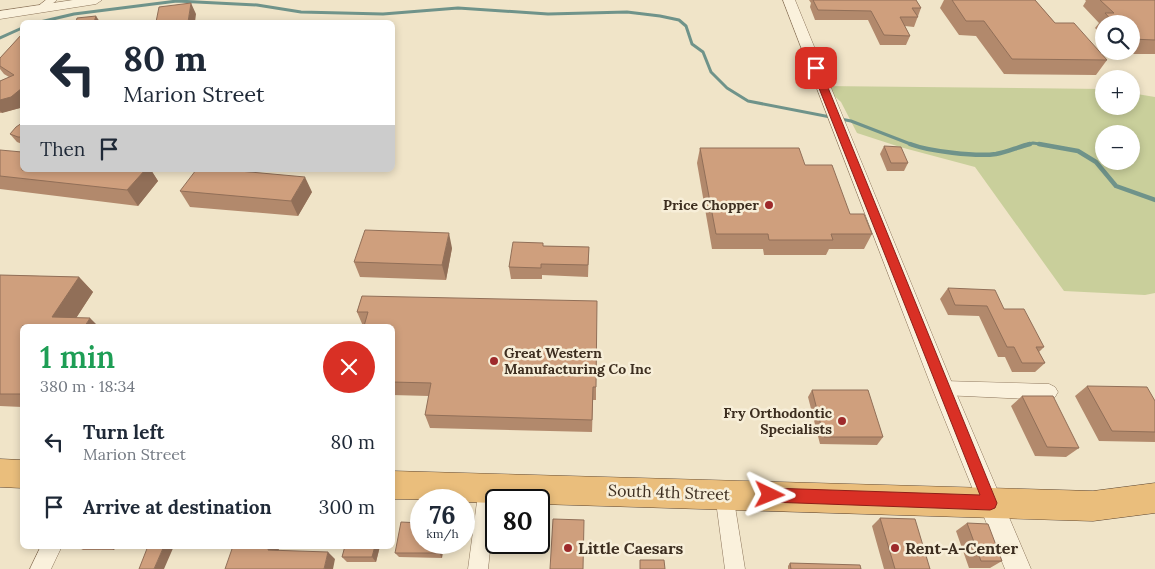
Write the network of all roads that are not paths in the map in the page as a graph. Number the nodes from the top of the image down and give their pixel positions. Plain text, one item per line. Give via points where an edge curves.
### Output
1 (52, 0) edge
2 (96, 0) edge
3 (789, 0) edge
4 (40, 10) junction
5 (0, 15) edge
6 (943, 388) junction
7 (1049, 392) dead end
8 (0, 473) edge
9 (20, 474) edge
10 (395, 485) edge
11 (488, 487) junction
12 (724, 494) junction
13 (1155, 498) edge
14 (990, 503) junction
15 (50, 549) edge
16 (40, 569) edge
17 (478, 569) edge
18 (735, 569) edge
19 (1018, 569) edge

1 - 4 street
2 - 4 street
3 - 6 street
4 - 5 street
6 - 7 street
6 - 14 street
8 - 9 highway
10 - 11 highway, South 4th Street
11 - 12 highway, South 4th Street
11 - 17 street
12 - 14 highway, South 4th Street
12 - 18 street
13 - 14 highway, South 4th Street via 1093,506
14 - 19 street
15 - 16 street

